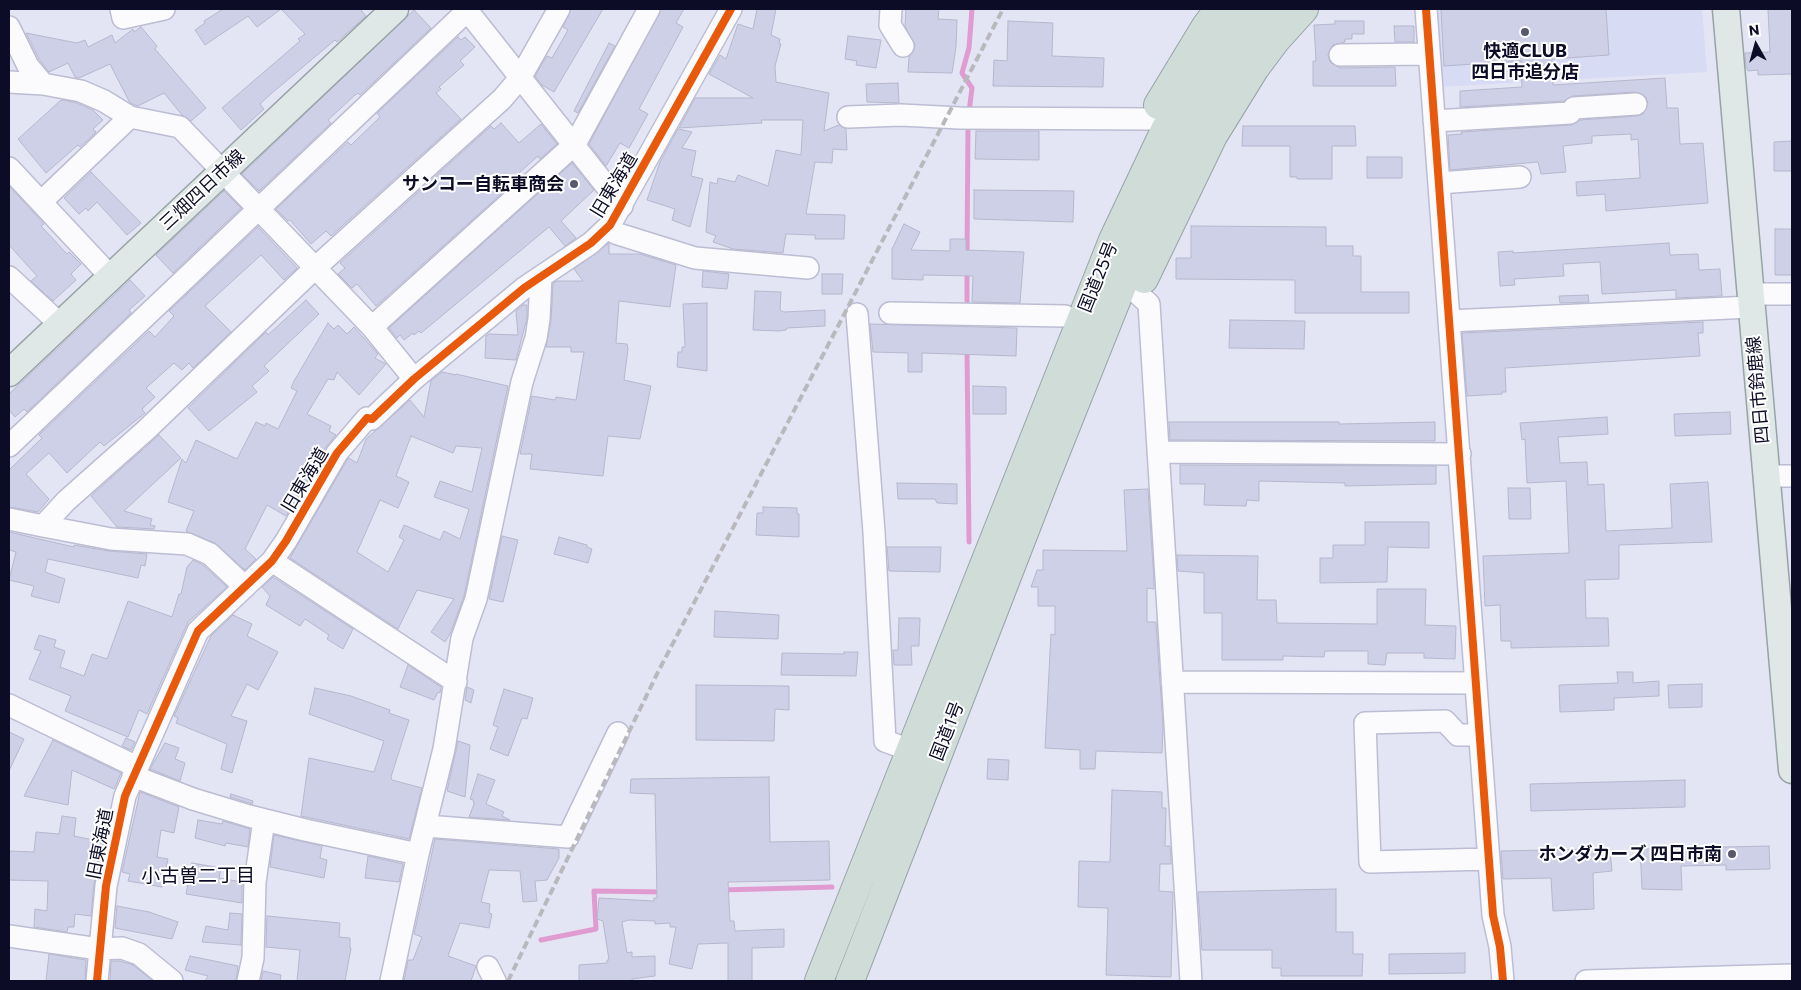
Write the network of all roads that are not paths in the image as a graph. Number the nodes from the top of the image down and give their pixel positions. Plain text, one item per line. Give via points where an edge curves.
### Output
1 (10, 9) edge
2 (121, 9) edge
3 (164, 9) edge
4 (396, 9) edge
5 (559, 9) edge
6 (649, 9) edge
7 (731, 9) edge
8 (891, 9) edge
9 (1219, 9) edge
10 (1248, 9) edge
11 (1278, 9) edge
12 (1304, 9) edge
13 (1426, 9) edge
14 (1726, 9) edge
15 (467, 10) edge
16 (9, 18) edge
17 (9, 27) edge
18 (903, 46) dead end
19 (1428, 54) junction
20 (1340, 55) dead end
21 (520, 78) junction
22 (9, 82) edge
23 (43, 84) junction
24 (1636, 104) dead end
25 (130, 117) junction
26 (848, 117) dead end
27 (1149, 119) junction
28 (1434, 121) junction
29 (575, 144) junction
30 (9, 168) edge
31 (223, 170) junction
32 (1520, 177) dead end
33 (1439, 183) junction
34 (41, 202) junction
35 (622, 206) junction
36 (256, 209) junction
37 (610, 225) junction
38 (315, 268) junction
39 (808, 268) dead end
40 (110, 276) junction
41 (9, 277) edge
42 (541, 277) junction
43 (1137, 293) junction
44 (1792, 294) edge
45 (1751, 300) junction
46 (890, 313) dead end
47 (857, 314) dead end
48 (1065, 316) junction
49 (1449, 321) junction
50 (60, 324) junction
51 (372, 327) junction
52 (10, 370) edge
53 (414, 379) junction
54 (9, 446) edge
55 (1158, 452) junction
56 (1460, 454) junction
57 (1766, 476) junction
58 (1792, 476) edge
59 (1044, 481) junction
60 (9, 519) edge
61 (43, 526) junction
62 (272, 561) junction
63 (986, 564) junction
64 (245, 587) junction
65 (456, 682) junction
66 (1172, 682) junction
67 (1476, 683) junction
68 (9, 705) edge
69 (1790, 732) edge
70 (618, 733) dead end
71 (1479, 735) junction
72 (910, 750) junction
73 (1792, 770) edge
74 (135, 772) junction
75 (264, 820) junction
76 (426, 826) junction
77 (418, 854) junction
78 (1489, 859) junction
79 (9, 936) edge
80 (99, 949) junction
81 (1792, 975) edge
82 (97, 981) edge
83 (172, 981) edge
84 (248, 981) edge
85 (391, 981) edge
86 (820, 981) edge
87 (850, 981) edge
88 (1191, 981) edge
89 (1503, 981) edge
90 (1586, 981) edge

1 - 16 street
2 - 3 street via 123,18
4 - 31 main road, 三畑四日市線
5 - 21 street
6 - 29 street
7 - 35 street, 旧東海道
8 - 18 street via 890,25
9 - 27 highway
10 - 63 highway, 国道25号 via 1202,68 1166,128 1138,185 1113,240
11 - 59 highway, 国道25号 via 1204,112 1154,206
12 - 43 highway via 1255,68 1213,136
13 - 19 street
14 - 45 main road, 四日市鈴鹿線
15 - 21 street
15 - 36 street
17 - 23 street via 28,66
19 - 20 street
19 - 28 street
21 - 29 street
21 - 38 street via 502,99
22 - 23 street
23 - 25 street via 81,92
24 - 28 street via 1574,108 1570,113
25 - 31 street via 180,127
25 - 34 street
26 - 27 street
27 - 48 highway via 1119,179
28 - 33 street
29 - 35 street
29 - 51 street
30 - 34 street
31 - 36 street
31 - 40 main road, 三畑四日市線
32 - 33 street
33 - 49 street
34 - 40 street
35 - 37 street, 旧東海道
36 - 38 street
36 - 54 street
37 - 39 street via 615,233 695,258
37 - 42 street, 旧東海道
38 - 51 street
38 - 61 street
40 - 50 main road, 三畑四日市線
41 - 50 street
42 - 53 street, 旧東海道
42 - 65 street via 536,338 522,382 476,599 462,638
43 - 55 street via 1149,304
43 - 59 highway via 1060,471
44 - 45 street
45 - 49 street
45 - 57 main road, 四日市鈴鹿線
46 - 48 street
47 - 72 street via 874,532 885,741
48 - 63 highway via 983,546
49 - 56 street
50 - 52 main road, 三畑四日市線
51 - 53 street
53 - 62 street, 旧東海道 via 372,419 366,418 338,453
55 - 56 street
55 - 66 street
56 - 67 street
57 - 58 street
57 - 69 main road, 四日市鈴鹿線
59 - 87 highway, 国道1号
60 - 61 street
61 - 64 street via 111,539 187,544 210,554
62 - 64 street, 旧東海道
62 - 65 street
63 - 72 highway, 国道1号
64 - 74 street, 旧東海道 via 198,631
65 - 76 street
66 - 67 street
66 - 88 street
67 - 71 street
68 - 74 street
69 - 73 main road, 四日市鈴鹿線
70 - 76 street via 568,837
71 - 78 street
71 - 78 street via 1458,735 1444,721 1365,724 1370,862
72 - 86 highway, 国道1号
74 - 75 street via 193,800
74 - 80 street, 旧東海道 via 115,837
75 - 77 street
75 - 84 street via 255,882 253,958
76 - 77 street
77 - 85 street
78 - 89 street
79 - 80 street
80 - 82 street, 旧東海道
80 - 83 street via 122,948 139,954
81 - 90 street

